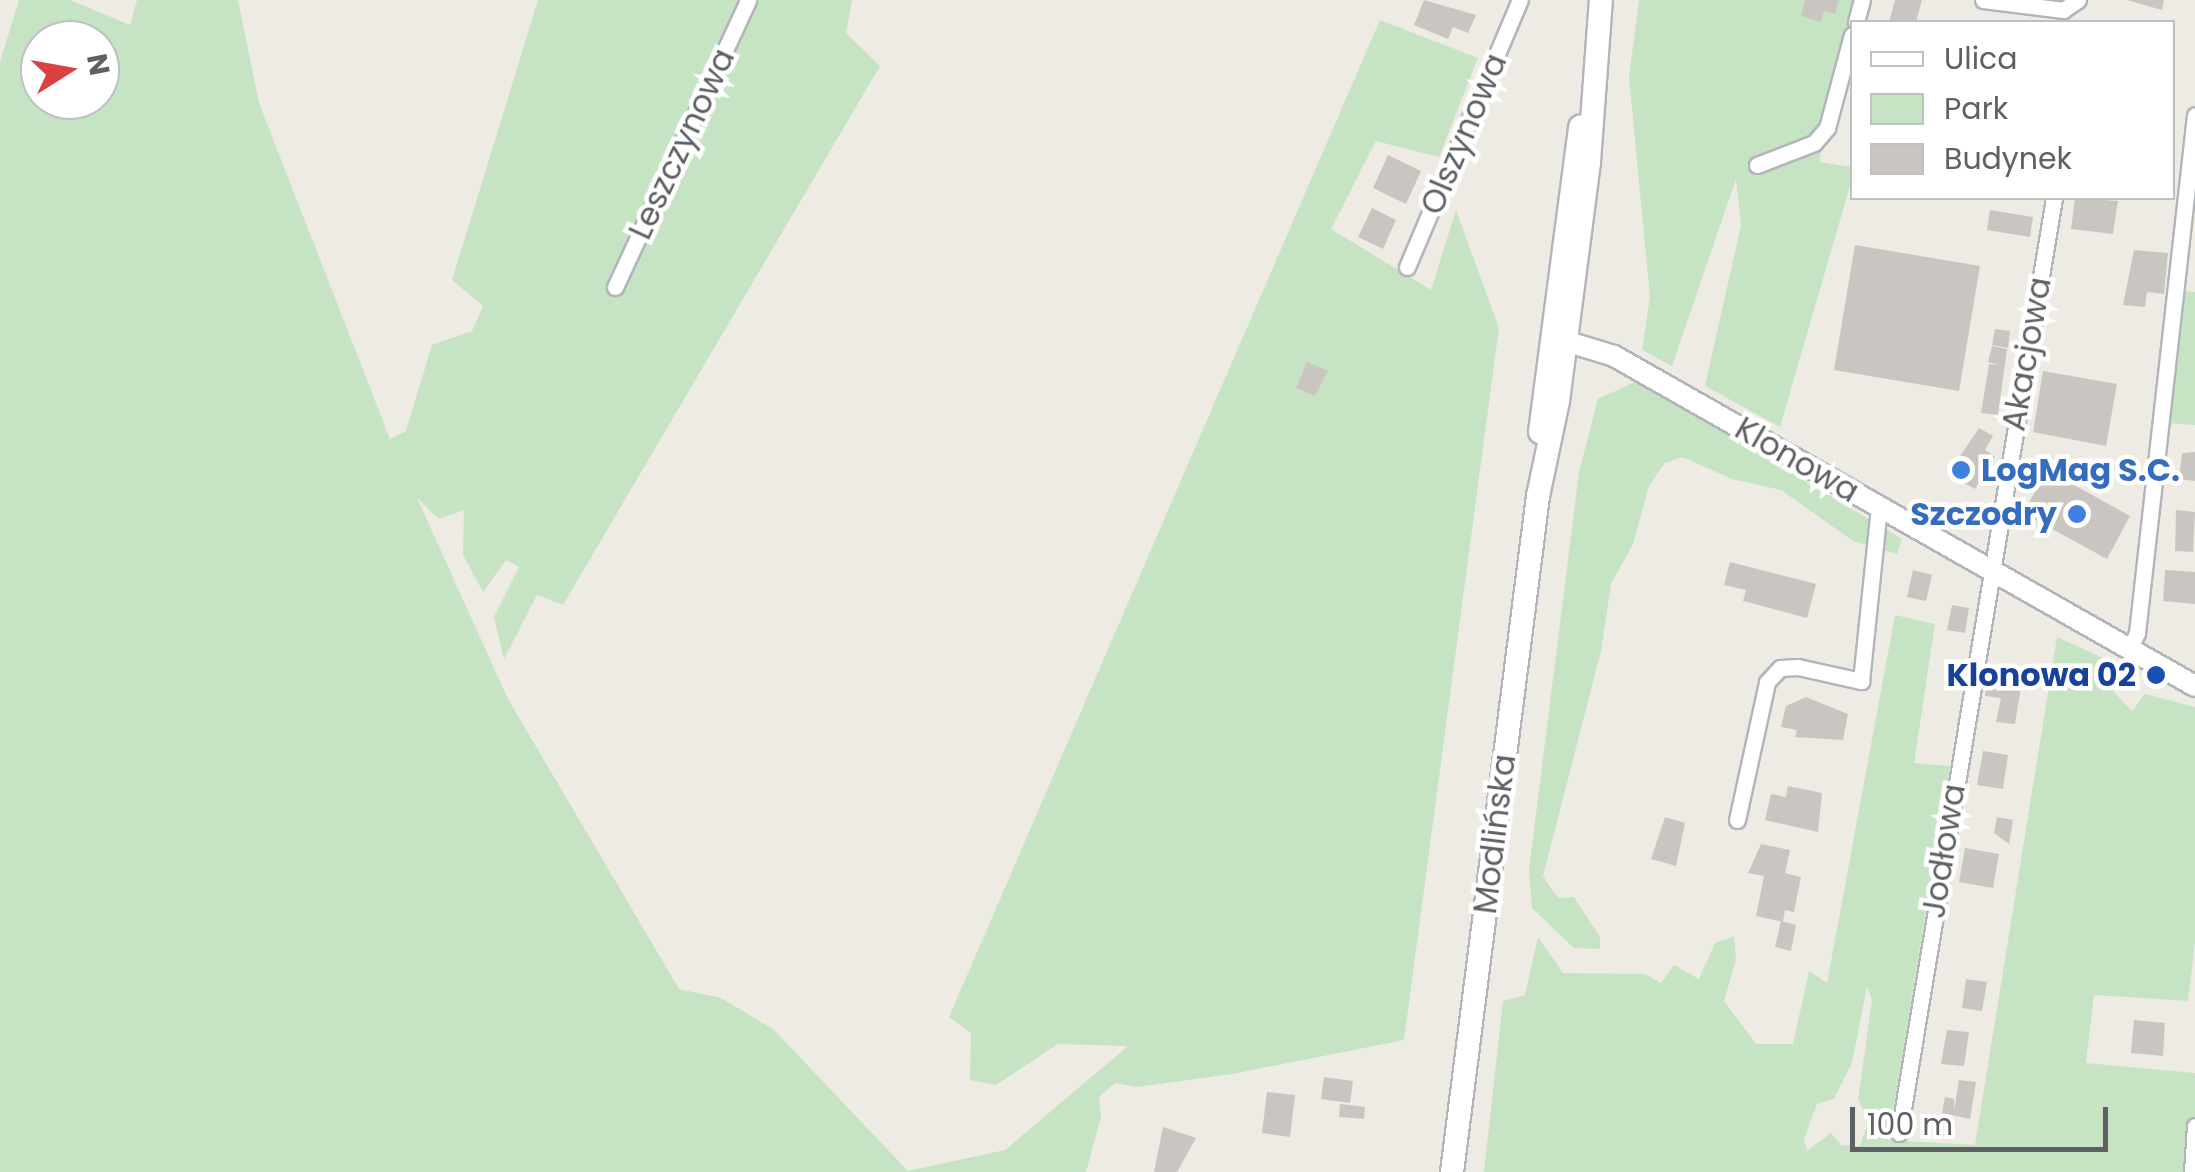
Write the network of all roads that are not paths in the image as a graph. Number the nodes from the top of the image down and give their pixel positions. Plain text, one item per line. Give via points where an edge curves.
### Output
1 (748, 0) edge
2 (1520, 0) edge
3 (1601, 0) edge
4 (1984, 0) edge
5 (2078, 0) edge
6 (1850, 42) edge
7 (2195, 115) edge
8 (1757, 165) dead end
9 (2054, 200) edge
10 (1407, 268) dead end
11 (615, 288) dead end
12 (1558, 338) junction
13 (1879, 507) junction
14 (1989, 569) junction
15 (2129, 649) junction
16 (2195, 686) edge
17 (1738, 820) dead end
18 (2195, 1126) edge
19 (1898, 1133) dead end
20 (1452, 1172) edge
21 (2192, 1172) edge

1 - 11 street, Leszczynowa
2 - 10 street, Olszynowa
3 - 12 main road, Modlińska via 1572,160
4 - 5 street via 2063,10
6 - 8 street via 1826,128 1814,143
7 - 15 street via 2137,633
9 - 14 street, Akacjowa
12 - 13 street, Klonowa via 1614,356
12 - 20 main road, Modlińska
13 - 14 street, Klonowa
13 - 17 street via 1861,682 1780,668 1767,682
14 - 15 street, Klonowa
14 - 19 street, Jodłowa
15 - 16 street, Klonowa
18 - 21 street

